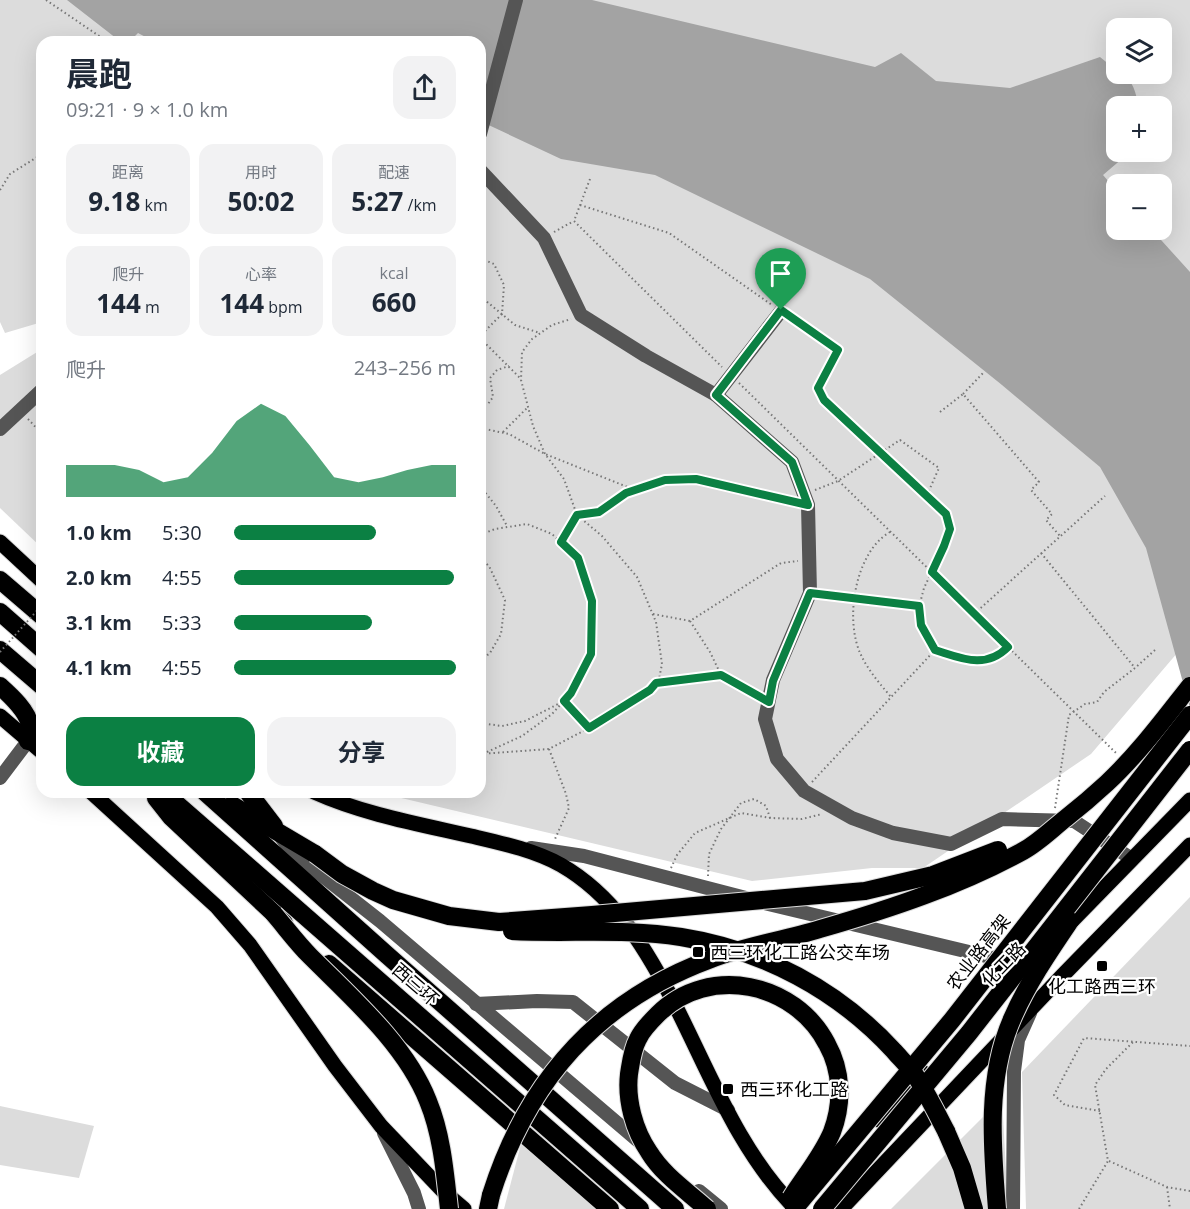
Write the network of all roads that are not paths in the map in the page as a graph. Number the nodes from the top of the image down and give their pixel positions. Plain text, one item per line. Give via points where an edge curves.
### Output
1 (516, 0) edge
2 (486, 112) edge
3 (486, 176) edge
4 (781, 310) road end
5 (36, 395) edge
6 (716, 395) junction
7 (0, 429) edge
8 (0, 542) edge
9 (36, 575) edge
10 (0, 580) edge
11 (36, 611) edge
12 (0, 612) edge
13 (36, 644) edge
14 (0, 651) edge
15 (36, 681) edge
16 (0, 686) edge
17 (1190, 686) edge
18 (1190, 715) edge
19 (0, 716) edge
20 (35, 747) edge
21 (1190, 750) edge
22 (1174, 771) junction
23 (0, 778) edge
24 (98, 798) edge
25 (157, 798) edge
26 (170, 798) edge
27 (212, 798) edge
28 (223, 798) edge
29 (252, 798) edge
30 (332, 798) edge
31 (1088, 800) junction
32 (1190, 800) edge
33 (278, 832) junction
34 (497, 842) junction
35 (1190, 845) edge
36 (1132, 859) junction
37 (342, 874) junction
38 (274, 914) junction
39 (1044, 950) junction
40 (476, 1004) junction
41 (1035, 1004) junction
42 (728, 1110) junction
43 (381, 1126) junction
44 (419, 1209) edge
45 (449, 1209) edge
46 (464, 1209) edge
47 (488, 1209) edge
48 (610, 1209) edge
49 (640, 1209) edge
50 (675, 1209) edge
51 (707, 1209) edge
52 (721, 1209) edge
53 (792, 1209) edge
54 (822, 1209) edge
55 (841, 1209) edge
56 (974, 1209) edge
57 (997, 1209) edge
58 (1013, 1209) edge

1 - 2 street
3 - 6 street via 544,238 581,315
4 - 6 street
5 - 7 street
6 - 36 street via 792,462 806,500 810,593 773,681 765,719 777,759 804,791 852,818 893,833 951,844 1002,819 1074,821
8 - 9 main road
10 - 11 highway
12 - 13 highway
14 - 15 highway
16 - 20 highway via 27,717
17 - 31 highway, bridge via 1130,759
18 - 53 highway, 农业路高架, bridge via 952,1020
19 - 20 main road
20 - 23 street
21 - 22 highway, bridge
22 - 54 highway, bridge via 969,1033
22 - 57 highway, bridge via 1162,796 1037,970 1011,1021 999,1061 993,1113
24 - 43 main road via 224,914
25 - 38 highway via 171,817
26 - 49 highway, 西三环
27 - 50 highway, 西三环
28 - 33 highway
29 - 33 highway
30 - 34 main road via 376,813
31 - 37 highway, bridge via 1024,839 984,857 933,875 865,891 499,922 417,908
31 - 47 highway, bridge via 1025,850 948,887 891,908 711,959 668,978 609,1015 558,1064 532,1102 500,1167
32 - 36 main road, 化工路
33 - 37 highway, bridge
33 - 40 street via 291,850
34 - 39 street via 584,856 1011,962
34 - 42 main road via 561,865 605,898 653,964
35 - 41 main road
36 - 39 main road, 化工路
37 - 56 highway, bridge via 386,903 452,925 548,933 679,936 747,953 792,972 861,1019 914,1074 946,1131
38 - 45 highway, bridge via 375,1022 419,1082 435,1125
38 - 48 highway, bridge
39 - 53 main road, 化工路
40 - 42 street via 573,1002 675,1083
40 - 52 street
41 - 55 main road
41 - 58 street via 1018,1040 1014,1071
42 - 53 main road via 761,1167
43 - 44 street
43 - 46 main road
51 - 53 highway, bridge via 662,1170 648,1151 637,1130 628,1083 639,1036 667,1005 694,990 739,985 766,990 804,1014 822,1033 838,1070 840,1095 831,1133

